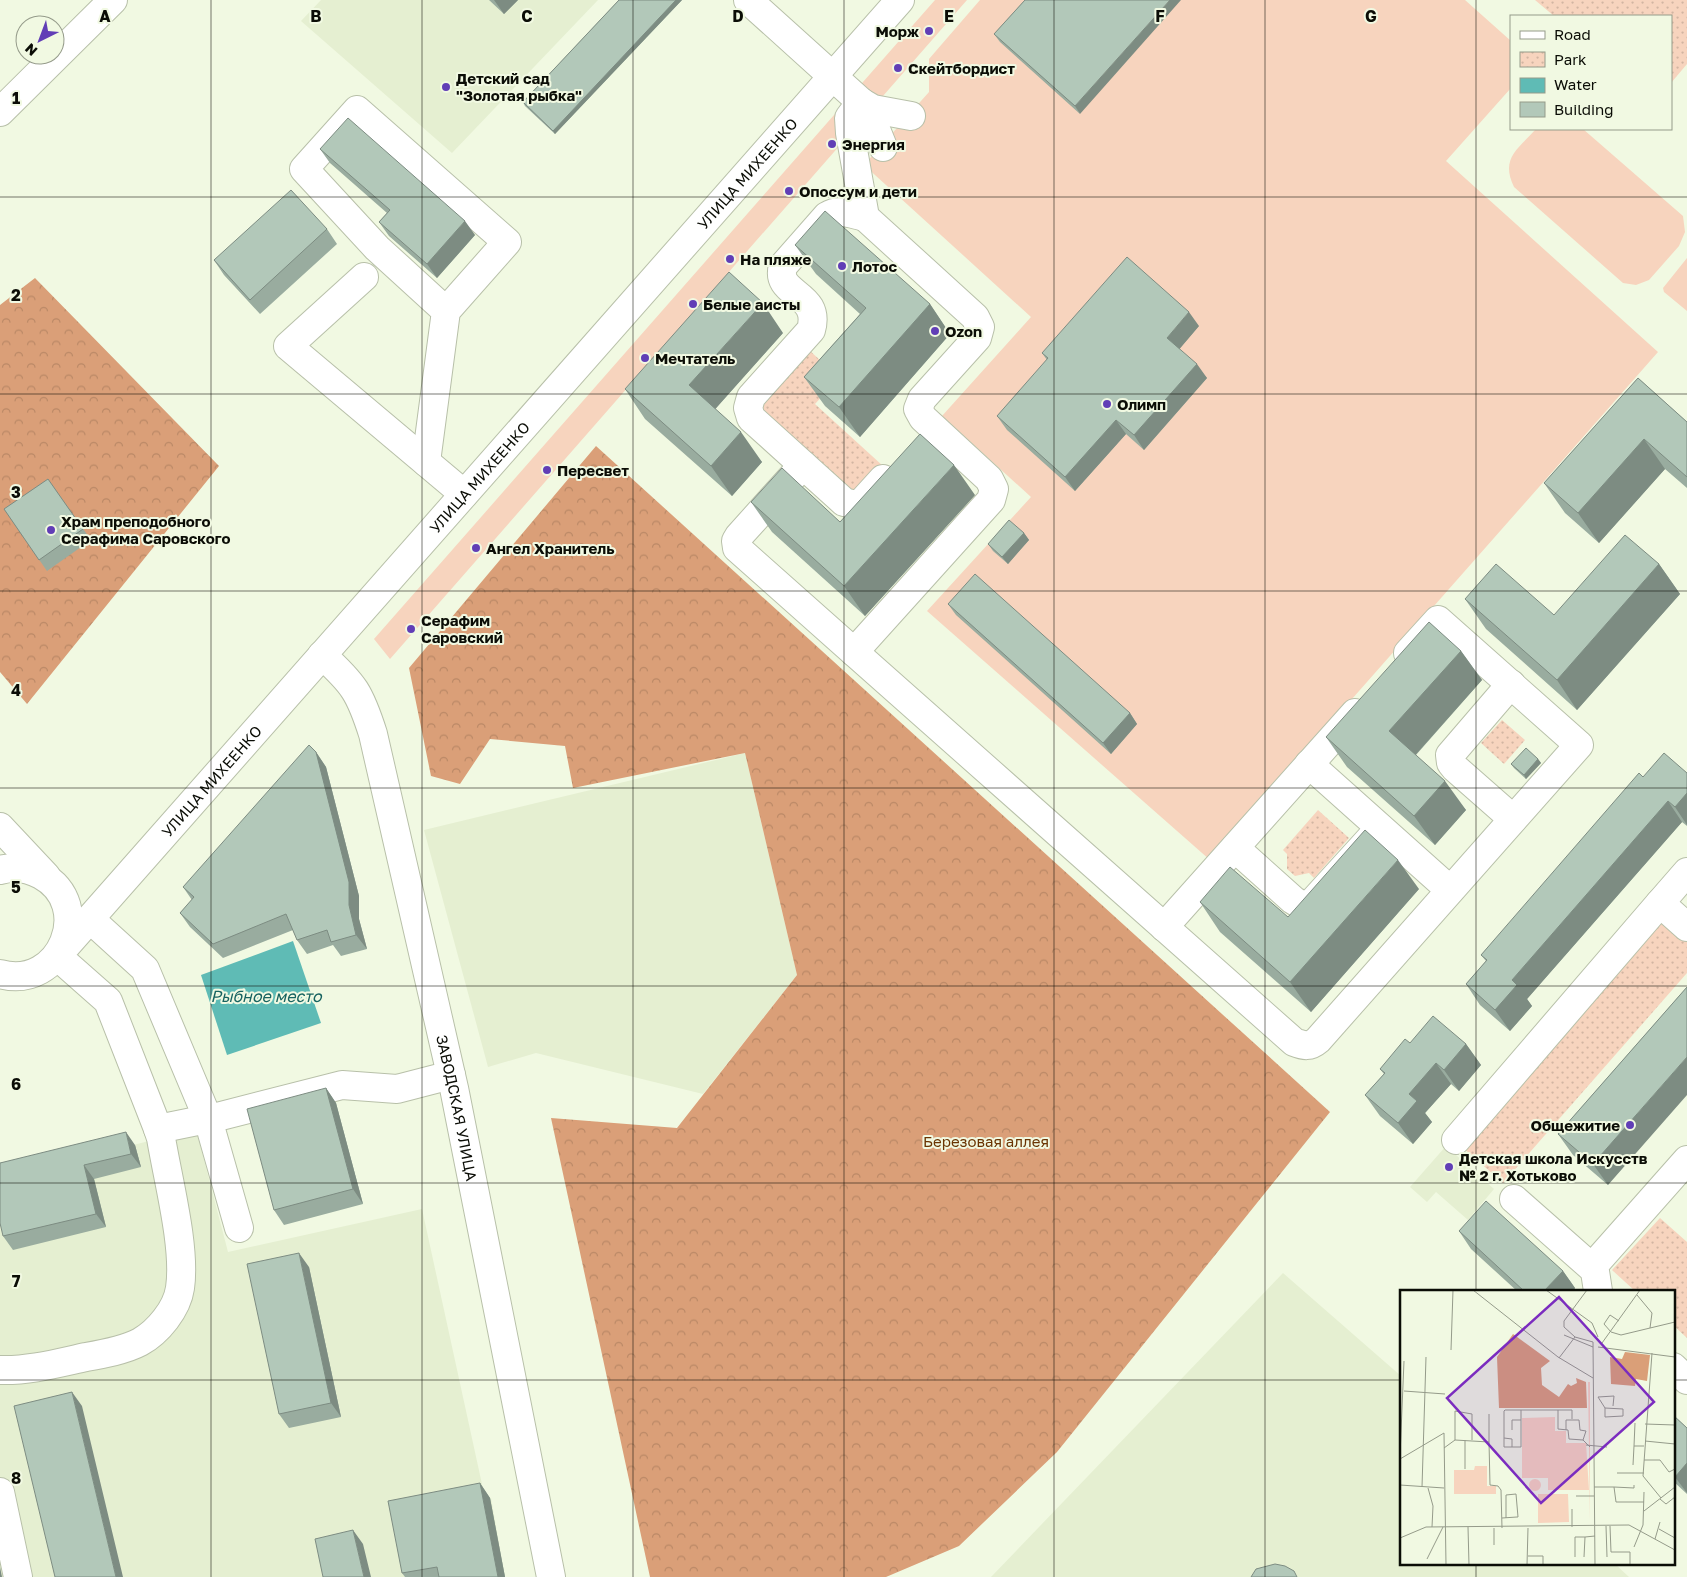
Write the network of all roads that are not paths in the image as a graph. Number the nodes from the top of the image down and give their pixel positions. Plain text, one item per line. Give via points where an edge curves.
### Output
1 (113, 0) edge
2 (748, 0) edge
3 (900, 0) edge
4 (833, 77) junction
5 (861, 102) junction
6 (0, 112) edge
7 (911, 116) dead end
8 (883, 147) dead end
9 (865, 217) junction
10 (364, 277) dead end
11 (446, 311) junction
12 (931, 426) junction
13 (426, 462) junction
14 (803, 465) junction
15 (464, 494) junction
16 (854, 652) junction
17 (322, 656) junction
18 (1393, 670) edge
19 (1511, 684) junction
20 (1373, 692) edge
21 (1309, 764) junction
22 (1513, 819) junction
23 (0, 827) edge
24 (1380, 828) junction
25 (1235, 848) junction
26 (0, 870) edge
27 (1687, 872) edge
28 (126, 878) junction
29 (52, 883) junction
30 (1450, 890) junction
31 (1660, 904) junction
32 (90, 919) junction
33 (1164, 927) junction
34 (1687, 927) edge
35 (57, 956) junction
36 (0, 974) edge
37 (451, 1075) junction
38 (208, 1119) junction
39 (158, 1129) junction
40 (1456, 1140) dead end
41 (1687, 1160) edge
42 (1514, 1199) dead end
43 (239, 1228) dead end
44 (1594, 1264) junction
45 (1598, 1290) edge
46 (1674, 1369) edge
47 (0, 1370) edge
48 (1687, 1380) edge
49 (0, 1492) edge
50 (18, 1577) edge
51 (551, 1577) edge

1 - 6 street
2 - 4 street
3 - 4 street, УЛИЦА МИХЕЕНКО
4 - 5 street
4 - 15 street, УЛИЦА МИХЕЕНКО
5 - 7 street via 874,109
5 - 8 street
5 - 9 street via 849,118
9 - 12 street via 975,317 980,327 977,338 922,399 918,409
9 - 14 street via 842,211 827,216 783,266 780,274 784,283 810,307 815,318 811,330 751,397 748,408 751,418
10 - 13 street via 288,346
11 - 11 street via 507,242 358,110 304,169 377,248
11 - 13 street
12 - 14 street via 856,505 844,502
12 - 16 street via 990,479 994,489 991,500
13 - 15 street
14 - 16 street via 739,536 737,548
15 - 17 street, УЛИЦА МИХЕЕНКО
16 - 33 street
17 - 28 street, УЛИЦА МИХЕЕНКО
17 - 37 street, ЗАВОДСКАЯ УЛИЦА via 352,685 362,700 373,734
18 - 19 street via 1438,620
19 - 22 street via 1450,755 1455,768
19 - 22 street via 1579,744
20 - 21 street
21 - 24 street
21 - 25 street
22 - 30 street
23 - 29 street
24 - 25 street via 1310,905 1293,900
24 - 30 street
25 - 33 street
26 - 29 street via 18,868 34,871
27 - 31 street
28 - 29 street via 97,894 77,893
28 - 32 street, УЛИЦА МИХЕЕНКО
29 - 35 street via 65,903 69,921 66,940
30 - 33 street via 1312,1045 1294,1042
31 - 34 street
31 - 40 street
32 - 35 street, УЛИЦА МИХЕЕНКО
32 - 38 street via 144,969
35 - 36 street, УЛИЦА МИХЕЕНКО via 33,973 18,976
35 - 39 street via 108,1001
37 - 38 street via 398,1088 342,1085
37 - 51 street, ЗАВОДСКАЯ УЛИЦА
38 - 39 street
38 - 43 street
39 - 47 street via 181,1255 180,1290 170,1313 155,1331 140,1342 98,1355 18,1370
41 - 44 street
42 - 44 street via 1590,1266
44 - 45 street
46 - 48 street
49 - 50 street

